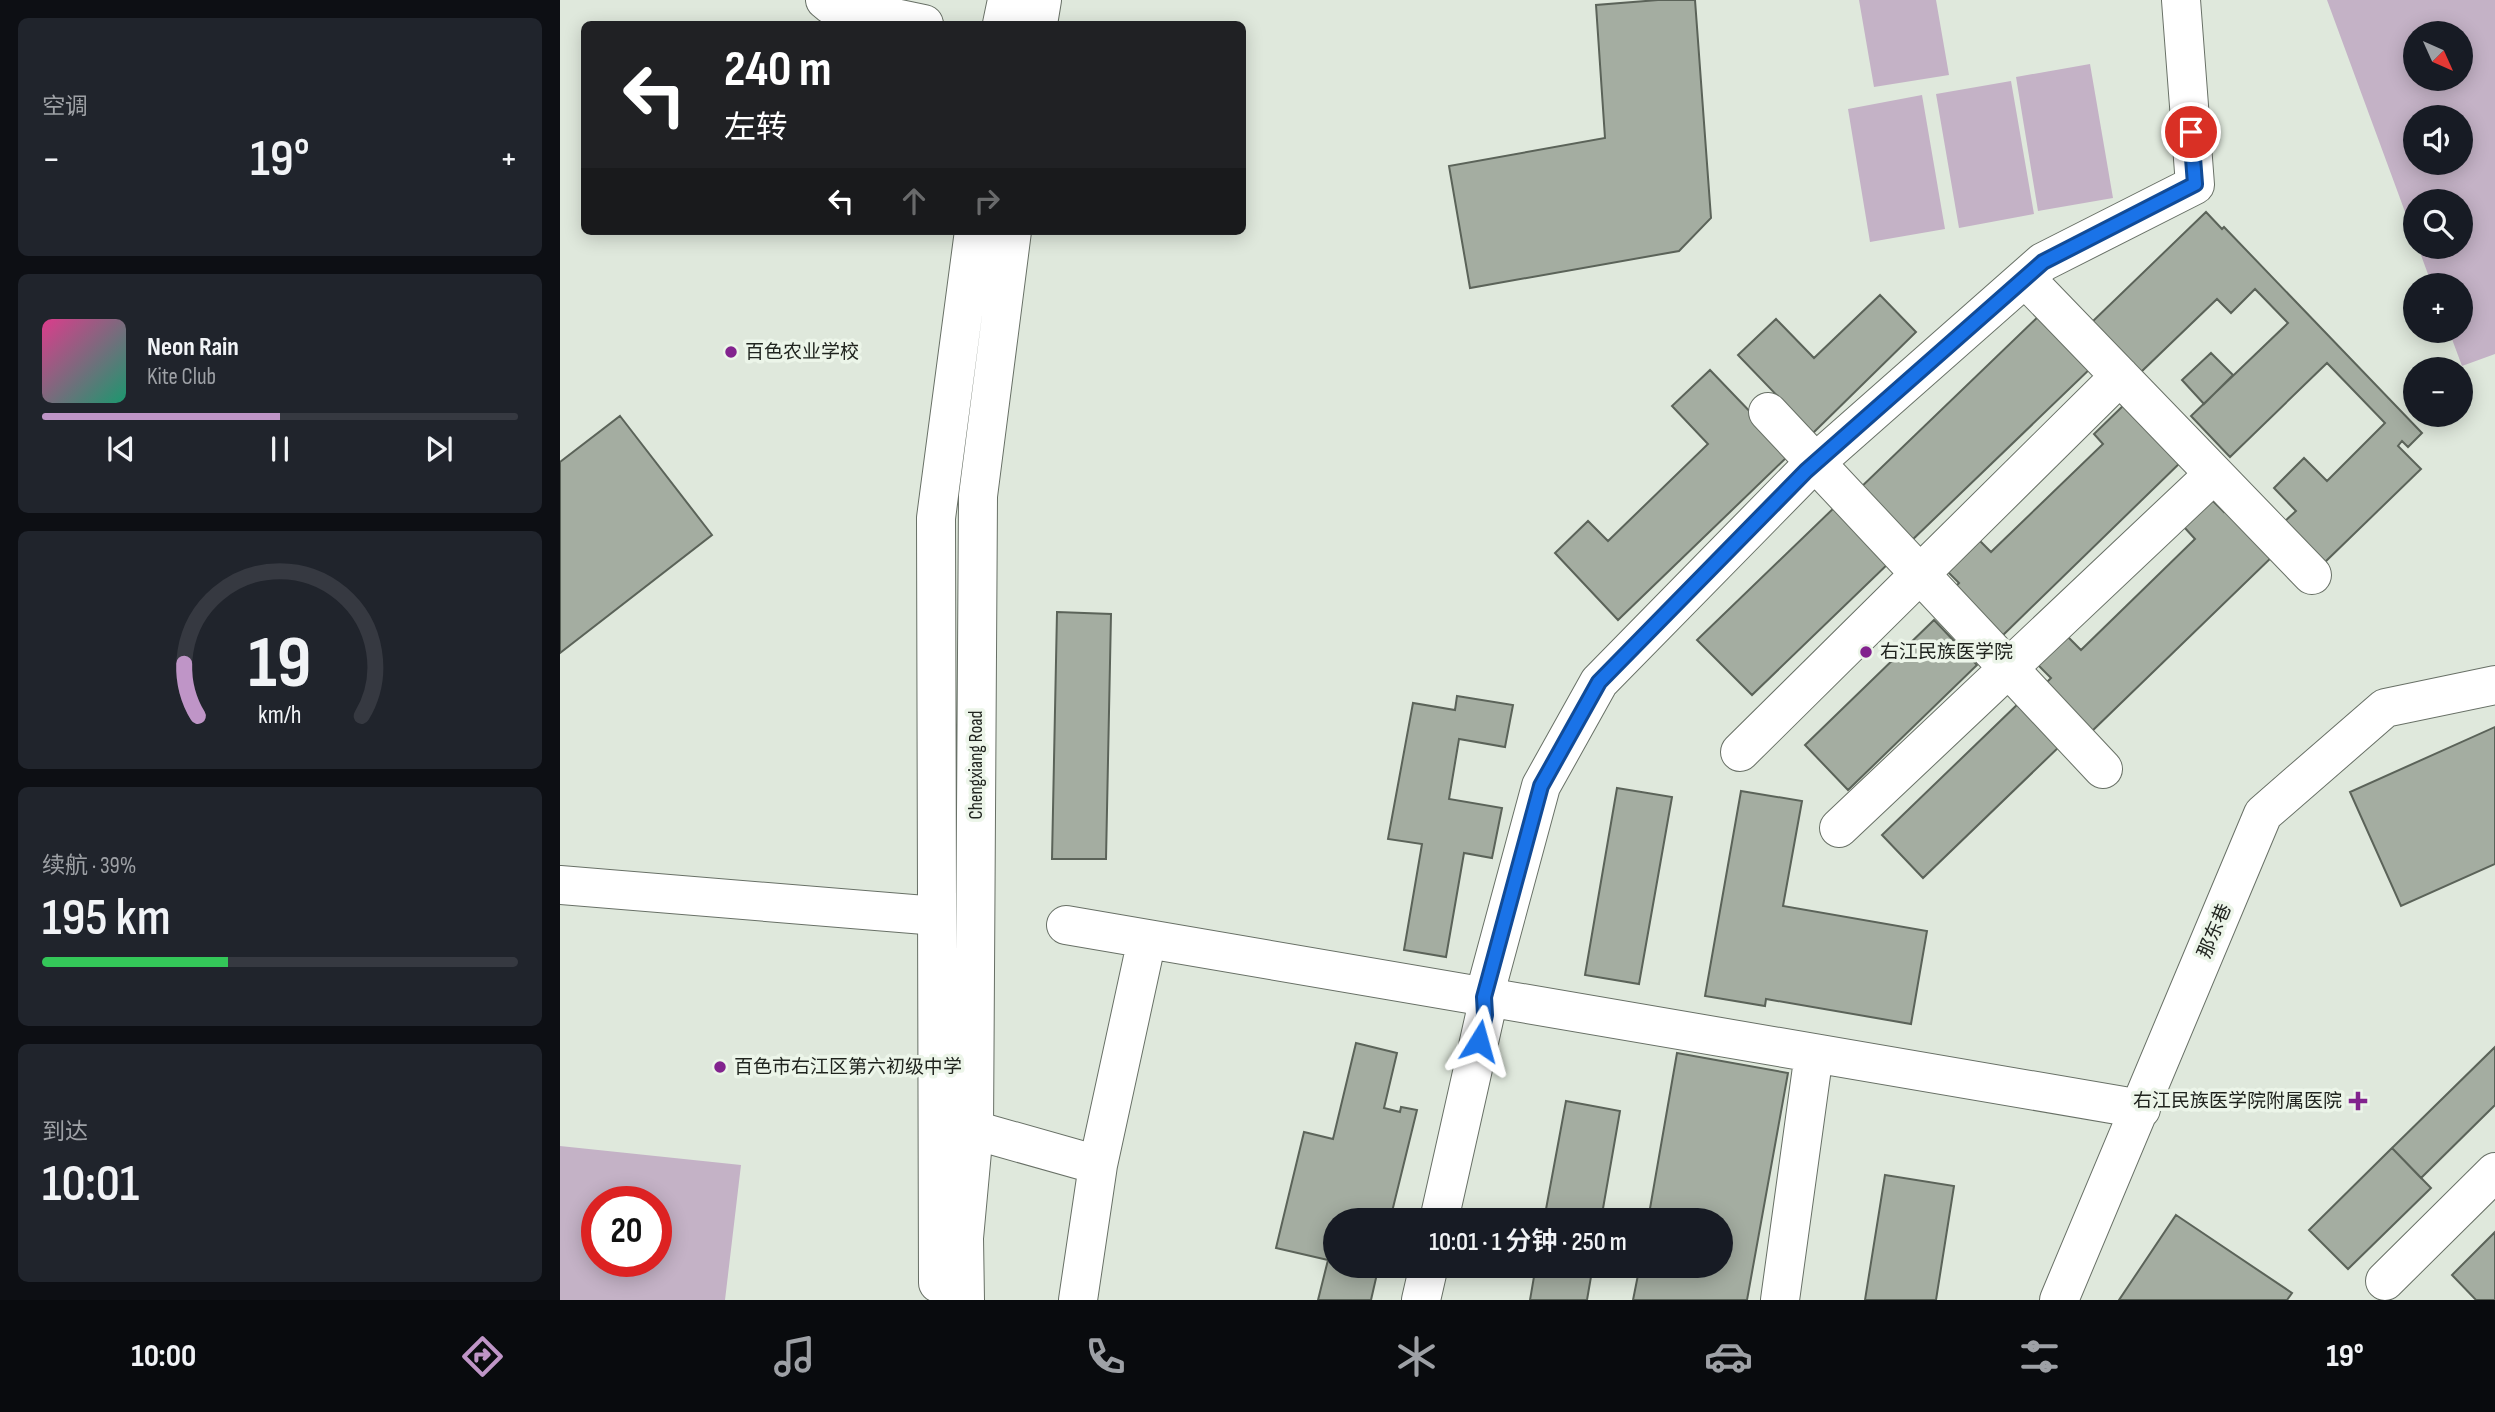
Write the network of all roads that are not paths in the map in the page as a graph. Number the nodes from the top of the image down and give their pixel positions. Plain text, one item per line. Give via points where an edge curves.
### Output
1 (825, 0) edge
2 (1007, 0) edge
3 (1042, 0) edge
4 (2181, 0) edge
5 (909, 21) edge
6 (1004, 21) edge
7 (1038, 21) edge
8 (973, 235) edge
9 (1011, 235) edge
10 (2025, 278) junction
11 (2120, 376) junction
12 (1768, 412) dead end
13 (1816, 463) junction
14 (2214, 474) junction
15 (1920, 574) junction
16 (2312, 575) dead end
17 (2008, 669) junction
18 (2495, 685) edge
19 (1740, 752) dead end
20 (2103, 769) dead end
21 (1839, 828) dead end
22 (560, 885) edge
23 (937, 916) junction
24 (1066, 925) dead end
25 (1147, 939) junction
26 (1484, 997) junction
27 (1814, 1053) junction
28 (2141, 1109) junction
29 (974, 1130) junction
30 (1098, 1165) junction
31 (2495, 1172) edge
32 (1442, 1208) edge
33 (1426, 1278) edge
34 (2385, 1280) dead end
35 (938, 1300) edge
36 (965, 1300) edge
37 (1078, 1300) edge
38 (1421, 1300) edge
39 (1780, 1300) edge
40 (2059, 1300) edge

1 - 5 main road
2 - 6 main road
3 - 7 main road
4 - 10 main road via 2195,184 2043,262
8 - 23 main road, Chengxiang Road via 936,518
9 - 29 main road, Chengxiang Road via 978,496
10 - 11 main road
10 - 13 main road
11 - 14 main road
11 - 15 main road
12 - 13 main road
13 - 15 main road
13 - 26 main road via 1599,682 1541,786
14 - 16 main road
14 - 17 main road
15 - 17 main road
15 - 19 main road
17 - 20 main road
17 - 21 main road
18 - 28 main road, 那东巷 via 2385,708 2263,814
22 - 23 main road
23 - 35 main road, Chengxiang Road
24 - 25 main road
25 - 26 main road
25 - 30 main road
26 - 27 main road
26 - 32 main road via 1485,1015
27 - 28 main road
27 - 39 main road
28 - 40 main road, 那东巷
29 - 30 main road
29 - 36 main road, Chengxiang Road via 964,1238
30 - 37 main road
31 - 34 main road
33 - 38 main road

